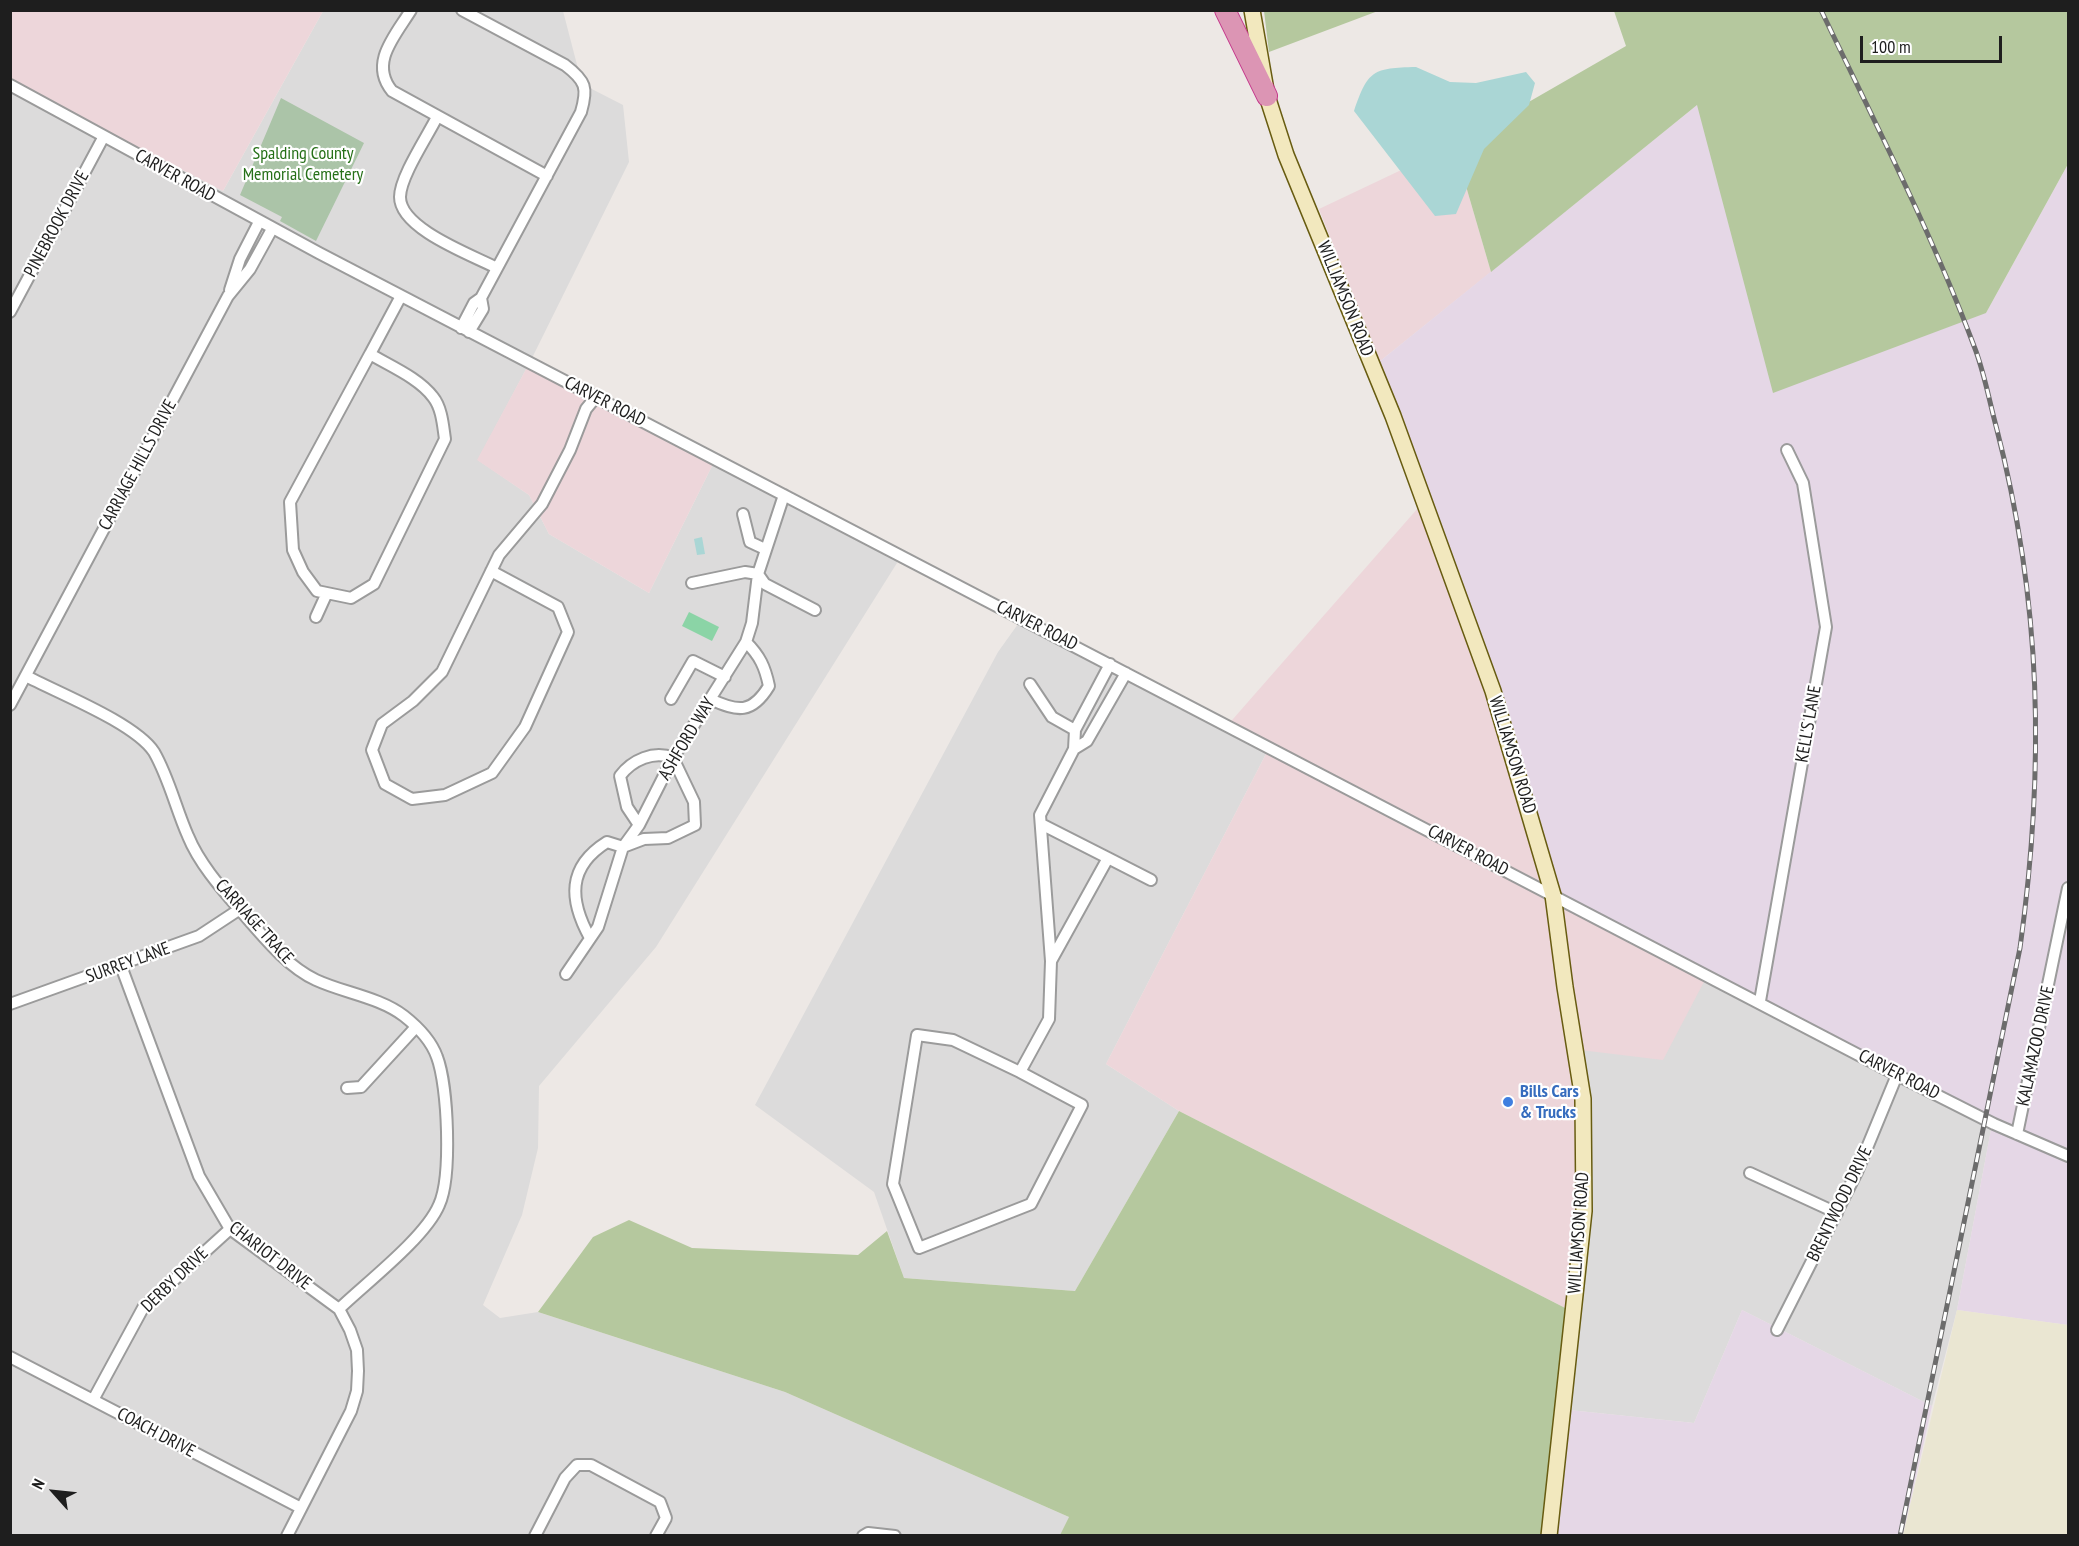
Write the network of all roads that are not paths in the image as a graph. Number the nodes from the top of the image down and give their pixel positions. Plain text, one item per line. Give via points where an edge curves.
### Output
1 (411, 10) edge
2 (462, 10) edge
3 (1225, 10) edge
4 (1252, 10) edge
5 (10, 85) edge
6 (1267, 96) junction
7 (437, 117) junction
8 (104, 136) junction
9 (547, 176) junction
10 (259, 222) junction
11 (272, 229) junction
12 (497, 268) junction
13 (228, 296) junction
14 (401, 296) junction
15 (10, 312) edge
16 (465, 330) junction
17 (370, 354) junction
18 (594, 401) junction
19 (1787, 450) dead end
20 (784, 495) junction
21 (743, 514) dead end
22 (765, 549) junction
23 (491, 572) junction
24 (758, 574) junction
25 (692, 583) dead end
26 (326, 595) junction
27 (815, 610) dead end
28 (316, 617) dead end
29 (746, 642) junction
30 (1110, 664) junction
31 (1126, 673) junction
32 (26, 676) junction
33 (725, 677) junction
34 (1030, 684) dead end
35 (671, 699) dead end
36 (710, 699) junction
37 (10, 705) edge
38 (1075, 730) junction
39 (1074, 749) junction
40 (673, 758) junction
41 (1041, 824) junction
42 (639, 825) junction
43 (623, 847) junction
44 (1108, 858) junction
45 (1151, 880) dead end
46 (2068, 888) edge
47 (1553, 896) junction
48 (240, 909) junction
49 (590, 938) junction
50 (1051, 962) junction
51 (121, 966) junction
52 (566, 974) dead end
53 (1760, 1001) junction
54 (10, 1004) edge
55 (416, 1027) junction
56 (1020, 1072) junction
57 (1897, 1075) junction
58 (347, 1088) dead end
59 (2017, 1134) junction
60 (2068, 1156) edge
61 (1750, 1173) dead end
62 (1837, 1213) junction
63 (230, 1229) junction
64 (339, 1309) junction
65 (1777, 1330) dead end
66 (10, 1357) edge
67 (93, 1400) junction
68 (301, 1508) junction
69 (287, 1536) edge
70 (535, 1536) edge
71 (656, 1536) edge
72 (863, 1536) edge
73 (895, 1536) edge
74 (1549, 1536) edge

1 - 7 street via 384,54 382,71 392,91
2 - 9 street via 565,65 583,82 586,93 581,112
3 - 6 highway
4 - 6 main road, WILLIAMSON ROAD
5 - 8 street, CARVER ROAD
6 - 47 main road, WILLIAMSON ROAD via 1291,166 1393,416 1492,691
7 - 9 street
7 - 12 street via 403,184 402,211 415,225
8 - 10 street, CARVER ROAD
8 - 15 street, PINEBROOK DRIVE
9 - 12 street
10 - 11 street, CARVER ROAD
10 - 13 street via 240,259
11 - 13 street, CARRIAGE HILLS DRIVE via 250,269
11 - 14 street, CARVER ROAD
12 - 16 street via 481,298 483,309
13 - 32 street, CARRIAGE HILLS DRIVE
14 - 16 street, CARVER ROAD
14 - 17 street
16 - 18 street, CARVER ROAD
17 - 26 street via 290,502 293,550 316,591
17 - 26 street via 405,374 434,398 445,439 374,584 351,598
18 - 20 street, CARVER ROAD
18 - 23 street via 583,415 580,429 542,504 499,555
19 - 53 street, KELL'S LANE via 1803,483 1826,627
20 - 22 street, ASHFORD WAY
20 - 30 street, CARVER ROAD
21 - 22 street via 750,542
22 - 24 street, ASHFORD WAY
23 - 23 street via 442,672 382,724 372,750 385,784 412,799 445,795 492,773 525,727 568,632 558,607
24 - 25 street via 745,572
24 - 27 street via 765,584
24 - 29 street, ASHFORD WAY
26 - 28 street
29 - 33 street, ASHFORD WAY
29 - 36 street via 759,654 766,670 769,686 760,702 742,709 728,708
30 - 31 street, CARVER ROAD
30 - 38 street
31 - 39 street via 1087,741
31 - 47 street, CARVER ROAD
32 - 37 street, CARRIAGE HILLS DRIVE
32 - 48 street, CARRIAGE TRACE via 112,720 153,751 189,838
33 - 35 street via 693,660
33 - 36 street, ASHFORD WAY
34 - 38 street via 1052,717
36 - 40 street, ASHFORD WAY
38 - 39 street
39 - 41 street via 1040,815
40 - 42 street, ASHFORD WAY
40 - 42 street via 661,753 650,756 628,765 620,776 627,807
40 - 43 street via 694,802 695,825 668,838 644,839
41 - 44 street
41 - 50 street
42 - 43 street, ASHFORD WAY
43 - 49 street, ASHFORD WAY via 598,927
43 - 49 street via 607,842 590,853 579,873 575,892 577,914
44 - 45 street
44 - 50 street
46 - 59 street, KALAMAZOO DRIVE
47 - 53 street, CARVER ROAD
47 - 74 main road, WILLIAMSON ROAD via 1583,1099 1584,1211
48 - 51 street, SURREY LANE via 199,936
48 - 55 street, CARRIAGE TRACE via 296,969 390,1007
49 - 52 street, ASHFORD WAY
50 - 56 street via 1049,1019
51 - 54 street, SURREY LANE
51 - 63 street, CHARIOT DRIVE via 199,1176
53 - 57 street, CARVER ROAD
55 - 58 street via 361,1087
55 - 64 street, CARRIAGE TRACE via 429,1039 442,1076 446,1154 445,1184 439,1206 423,1228
56 - 56 street via 1082,1105 1031,1204 919,1248 893,1184 917,1035 953,1040
57 - 59 street, CARVER ROAD
57 - 62 street, BRENTWOOD DRIVE
59 - 60 street, CARVER ROAD
61 - 62 street
62 - 65 street, BRENTWOOD DRIVE
63 - 64 street, CHARIOT DRIVE
63 - 67 street, DERBY DRIVE via 143,1308
64 - 68 street, CHARIOT DRIVE via 357,1350 357,1391 351,1411
66 - 67 street, COACH DRIVE
67 - 68 street, COACH DRIVE
68 - 69 street, CHARIOT DRIVE
70 - 71 street via 565,1478 577,1465 591,1465 660,1502 666,1518
72 - 73 street

